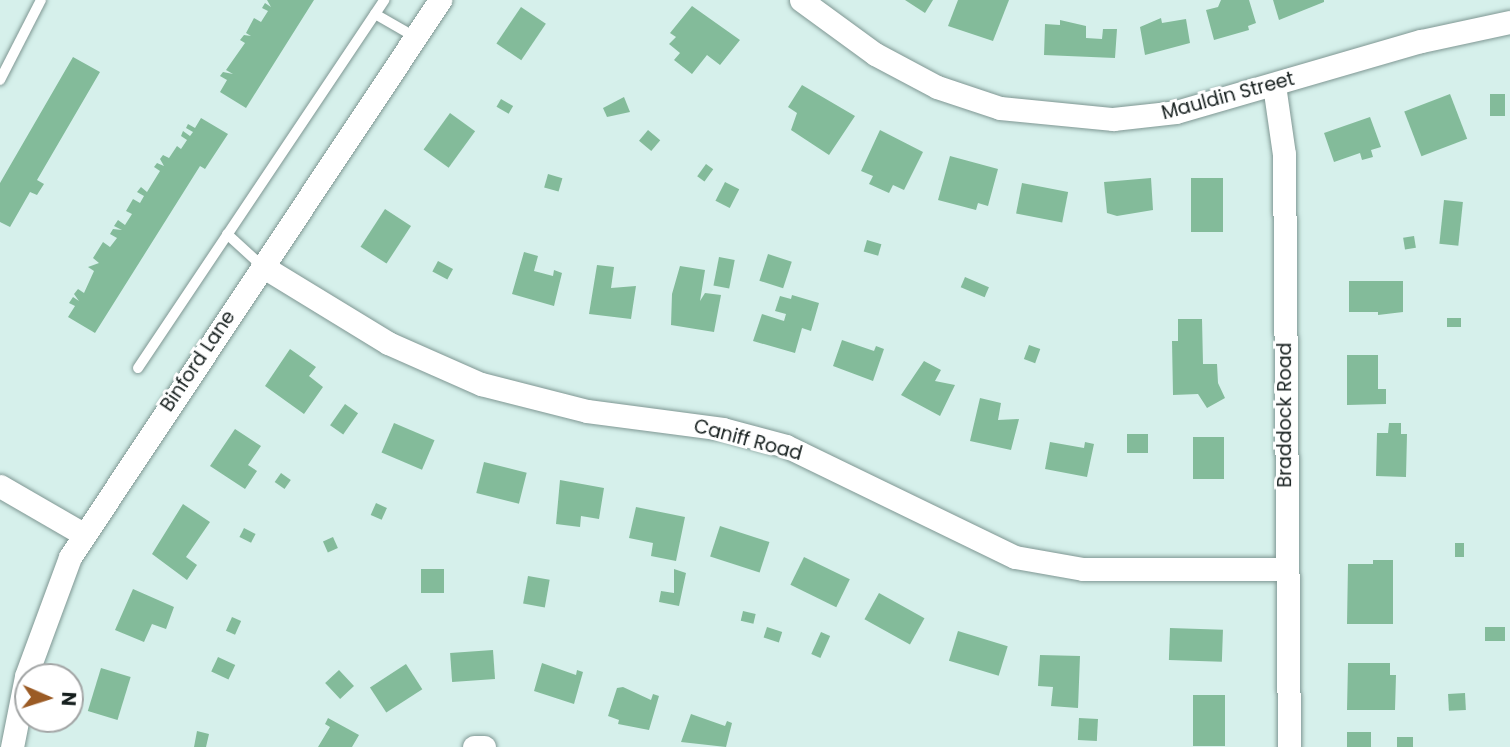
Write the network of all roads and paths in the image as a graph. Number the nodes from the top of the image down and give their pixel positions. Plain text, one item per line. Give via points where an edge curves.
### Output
1 (41, 0) edge
2 (384, 0) edge
3 (440, 0) edge
4 (801, 0) edge
5 (374, 14) junction
6 (1510, 22) edge
7 (415, 37) junction
8 (0, 80) edge
9 (1274, 85) junction
10 (227, 234) junction
11 (262, 265) junction
12 (138, 368) dead end
13 (0, 486) edge
14 (83, 534) junction
15 (1285, 569) junction
16 (12, 747) edge
17 (474, 747) edge
18 (484, 747) edge
19 (1289, 747) edge

1 - 8 lane
2 - 5 lane
3 - 7 street, Binford Lane
4 - 9 street, Mauldin Street via 875,54 937,87 1035,114 1143,117
5 - 7 lane
5 - 10 lane
6 - 9 street, Mauldin Street via 1421,41
7 - 11 street, Binford Lane
9 - 15 street, Braddock Road via 1284,155
10 - 11 lane
10 - 12 lane
11 - 14 street, Binford Lane
11 - 15 street, Caniff Road via 368,331 481,384 587,411 723,429 786,446 1015,557 1083,569
13 - 14 street
14 - 16 street, Binford Lane via 43,623
15 - 19 street, Braddock Road
17 - 18 street

